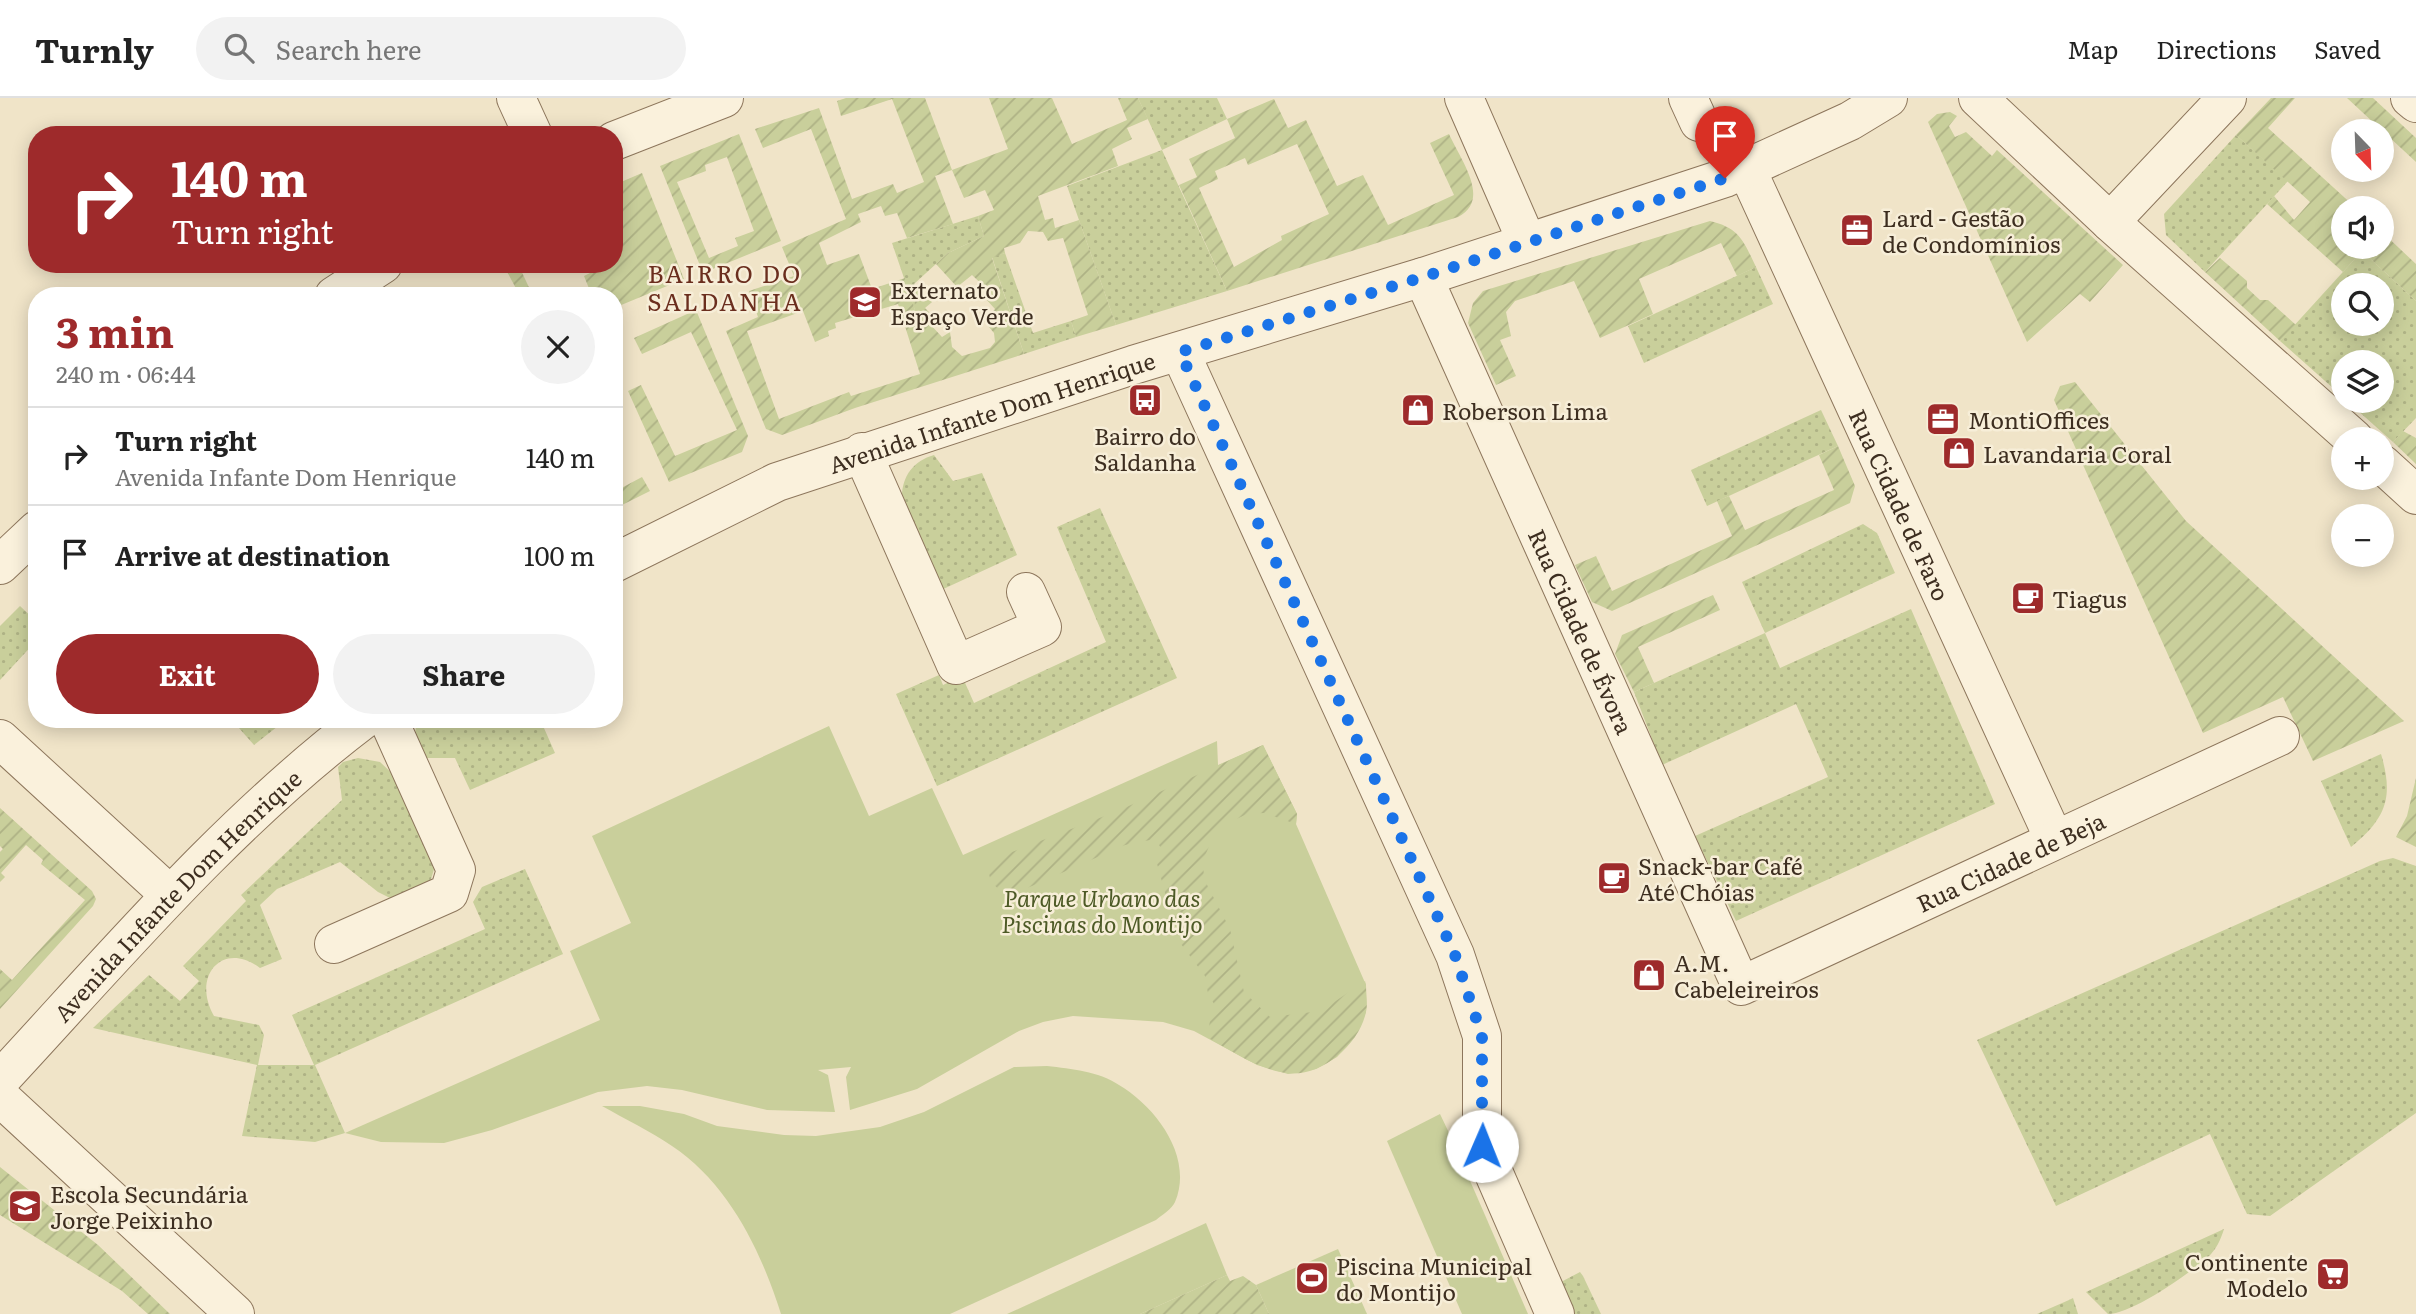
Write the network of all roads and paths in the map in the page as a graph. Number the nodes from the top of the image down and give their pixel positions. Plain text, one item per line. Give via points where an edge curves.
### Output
1 (516, 98) edge
2 (724, 98) edge
3 (1464, 98) edge
4 (1888, 98) edge
5 (1978, 98) edge
6 (2227, 98) edge
7 (2410, 98) edge
8 (2416, 103) edge
9 (529, 126) edge
10 (623, 137) edge
11 (1747, 170) junction
12 (2110, 222) junction
13 (1527, 242) junction
14 (369, 273) edge
15 (1423, 277) junction
16 (348, 287) edge
17 (1180, 352) junction
18 (2341, 427) edge
19 (862, 452) junction
20 (2394, 475) edge
21 (2416, 495) edge
22 (28, 539) edge
23 (623, 558) edge
24 (0, 565) edge
25 (1026, 592) dead end
26 (353, 728) edge
27 (392, 728) edge
28 (2280, 736) dead end
29 (0, 739) edge
30 (2054, 839) junction
31 (170, 895) junction
32 (334, 944) dead end
33 (1741, 986) joint
34 (0, 1080) edge
35 (0, 1097) edge
36 (235, 1314) edge
37 (1555, 1314) edge

1 - 9 street
2 - 10 street
3 - 13 street
4 - 11 street, Avenida Infante Dom Henrique
5 - 12 street
6 - 12 street
7 - 8 street
11 - 13 street, Avenida Infante Dom Henrique
11 - 30 street, Rua Cidade de Faro
12 - 18 street
13 - 15 street, Avenida Infante Dom Henrique
14 - 16 street
15 - 17 street, Avenida Infante Dom Henrique
15 - 33 street, Rua Cidade de Évora
17 - 19 street, Avenida Infante Dom Henrique
17 - 37 street via 1455,955 1482,1036 1482,1146
19 - 23 street, Avenida Infante Dom Henrique via 776,482
19 - 25 street via 956,665 1042,627
20 - 21 street
22 - 24 street
26 - 31 street, Avenida Infante Dom Henrique via 251,814
27 - 32 street via 456,870 449,893
28 - 30 street, Rua Cidade de Beja
29 - 31 street
30 - 33 street, Rua Cidade de Beja
31 - 34 street, Avenida Infante Dom Henrique
35 - 36 street

